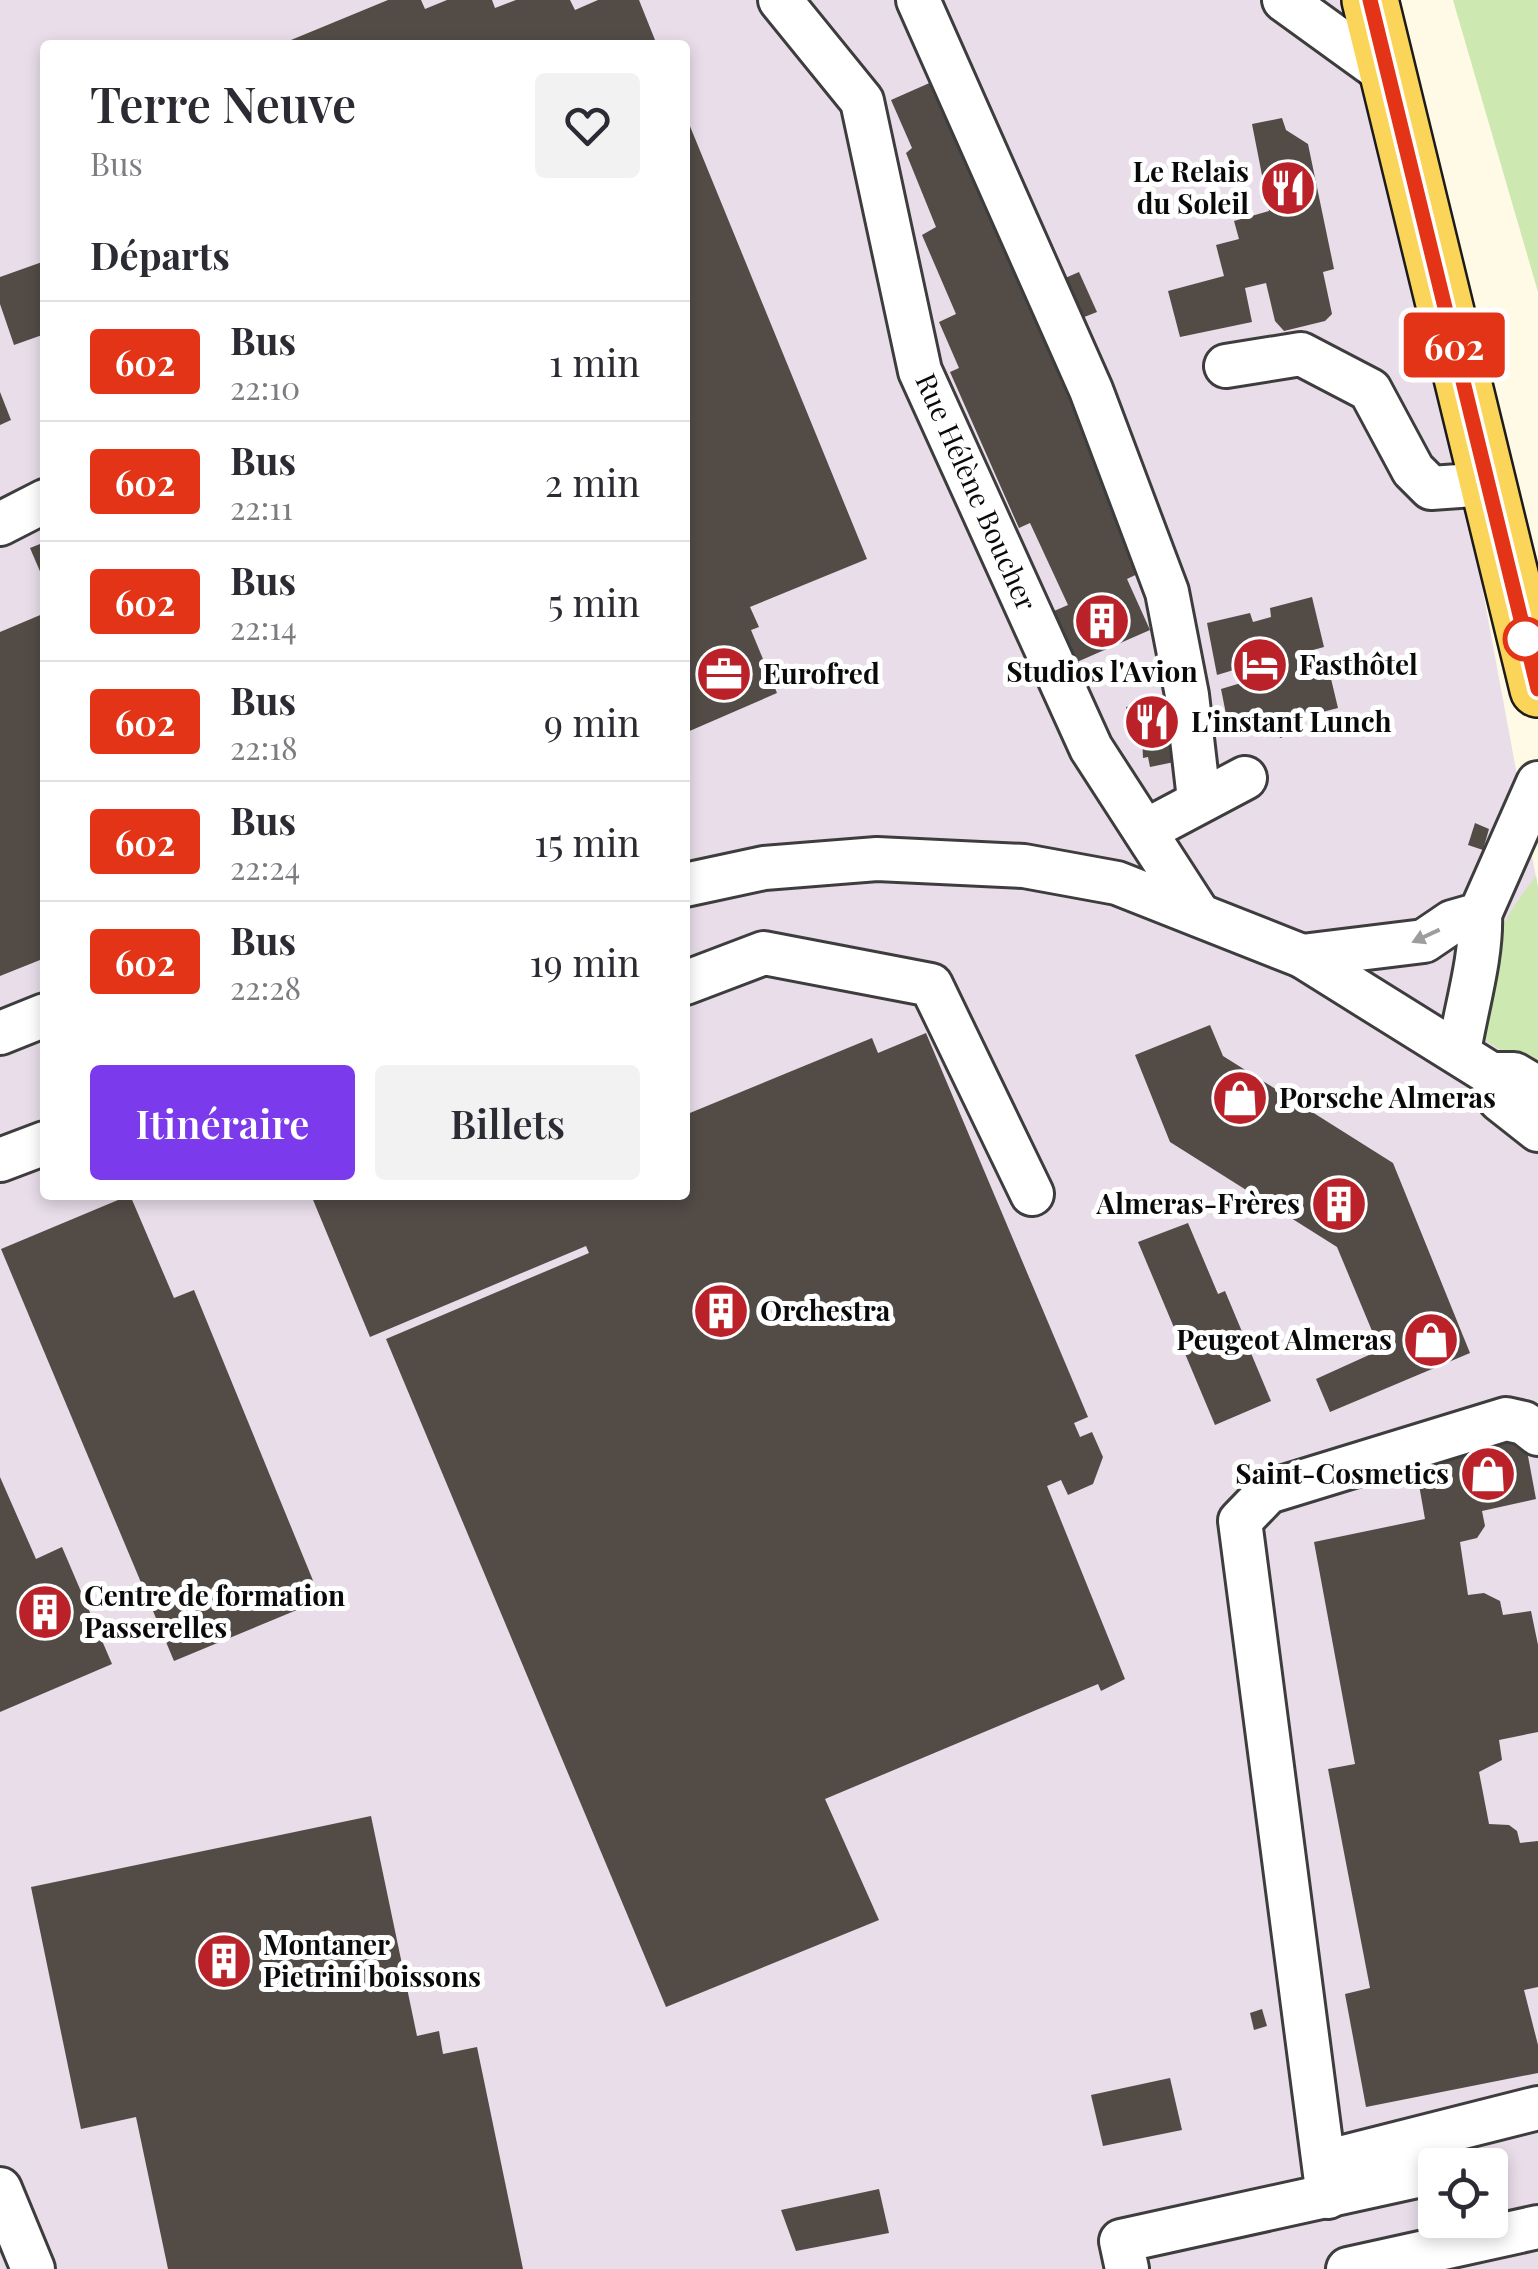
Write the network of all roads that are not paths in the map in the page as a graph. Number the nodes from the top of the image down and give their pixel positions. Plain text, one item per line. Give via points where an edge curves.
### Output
1 (780, 0) edge
2 (918, 0) edge
3 (1284, 0) edge
4 (1370, 0) edge
5 (1388, 76) junction
6 (1226, 366) dead end
7 (1488, 484) junction
8 (40, 504) edge
9 (0, 524) edge
10 (1538, 690) edge
11 (1245, 778) dead end
12 (1538, 783) edge
13 (1199, 799) junction
14 (1145, 832) junction
15 (690, 884) edge
16 (1480, 914) junction
17 (1199, 915) junction
18 (1302, 956) junction
19 (690, 981) edge
20 (40, 1017) edge
21 (0, 1033) edge
22 (1475, 1063) junction
23 (1538, 1088) edge
24 (1538, 1130) edge
25 (40, 1146) edge
26 (0, 1160) edge
27 (1032, 1194) dead end
28 (1538, 1434) edge
29 (1538, 2108) edge
30 (1418, 2173) edge
31 (1326, 2179) junction
32 (0, 2189) edge
33 (1538, 2227) edge
34 (1508, 2229) edge
35 (1439, 2238) edge
36 (33, 2269) edge
37 (1127, 2269) edge
38 (1348, 2269) edge

1 - 14 street, Rue Hélène Boucher via 862,100 920,370 1091,748
2 - 13 street via 1090,390 1167,592
3 - 5 street
4 - 5 main road
5 - 7 main road
6 - 7 street via 1301,354 1370,390 1413,470 1431,488
7 - 10 main road
8 - 9 street
11 - 13 street
12 - 16 street
13 - 14 street
14 - 17 street, Rue Hélène Boucher
15 - 17 street via 764,868 958,860 1117,884
16 -> 18 street via 1452,922 1424,942
16 - 22 street via 1481,941 1472,966
17 - 18 street
18 - 22 street
19 - 27 street via 764,953 931,985
20 - 21 street
22 - 23 street
22 - 24 street via 1500,1100
25 - 26 street
28 - 31 street via 1506,1419 1268,1492 1240,1522
29 - 31 street
30 - 31 street
31 - 37 street via 1121,2241
32 - 36 street
33 - 34 street
35 - 38 street

